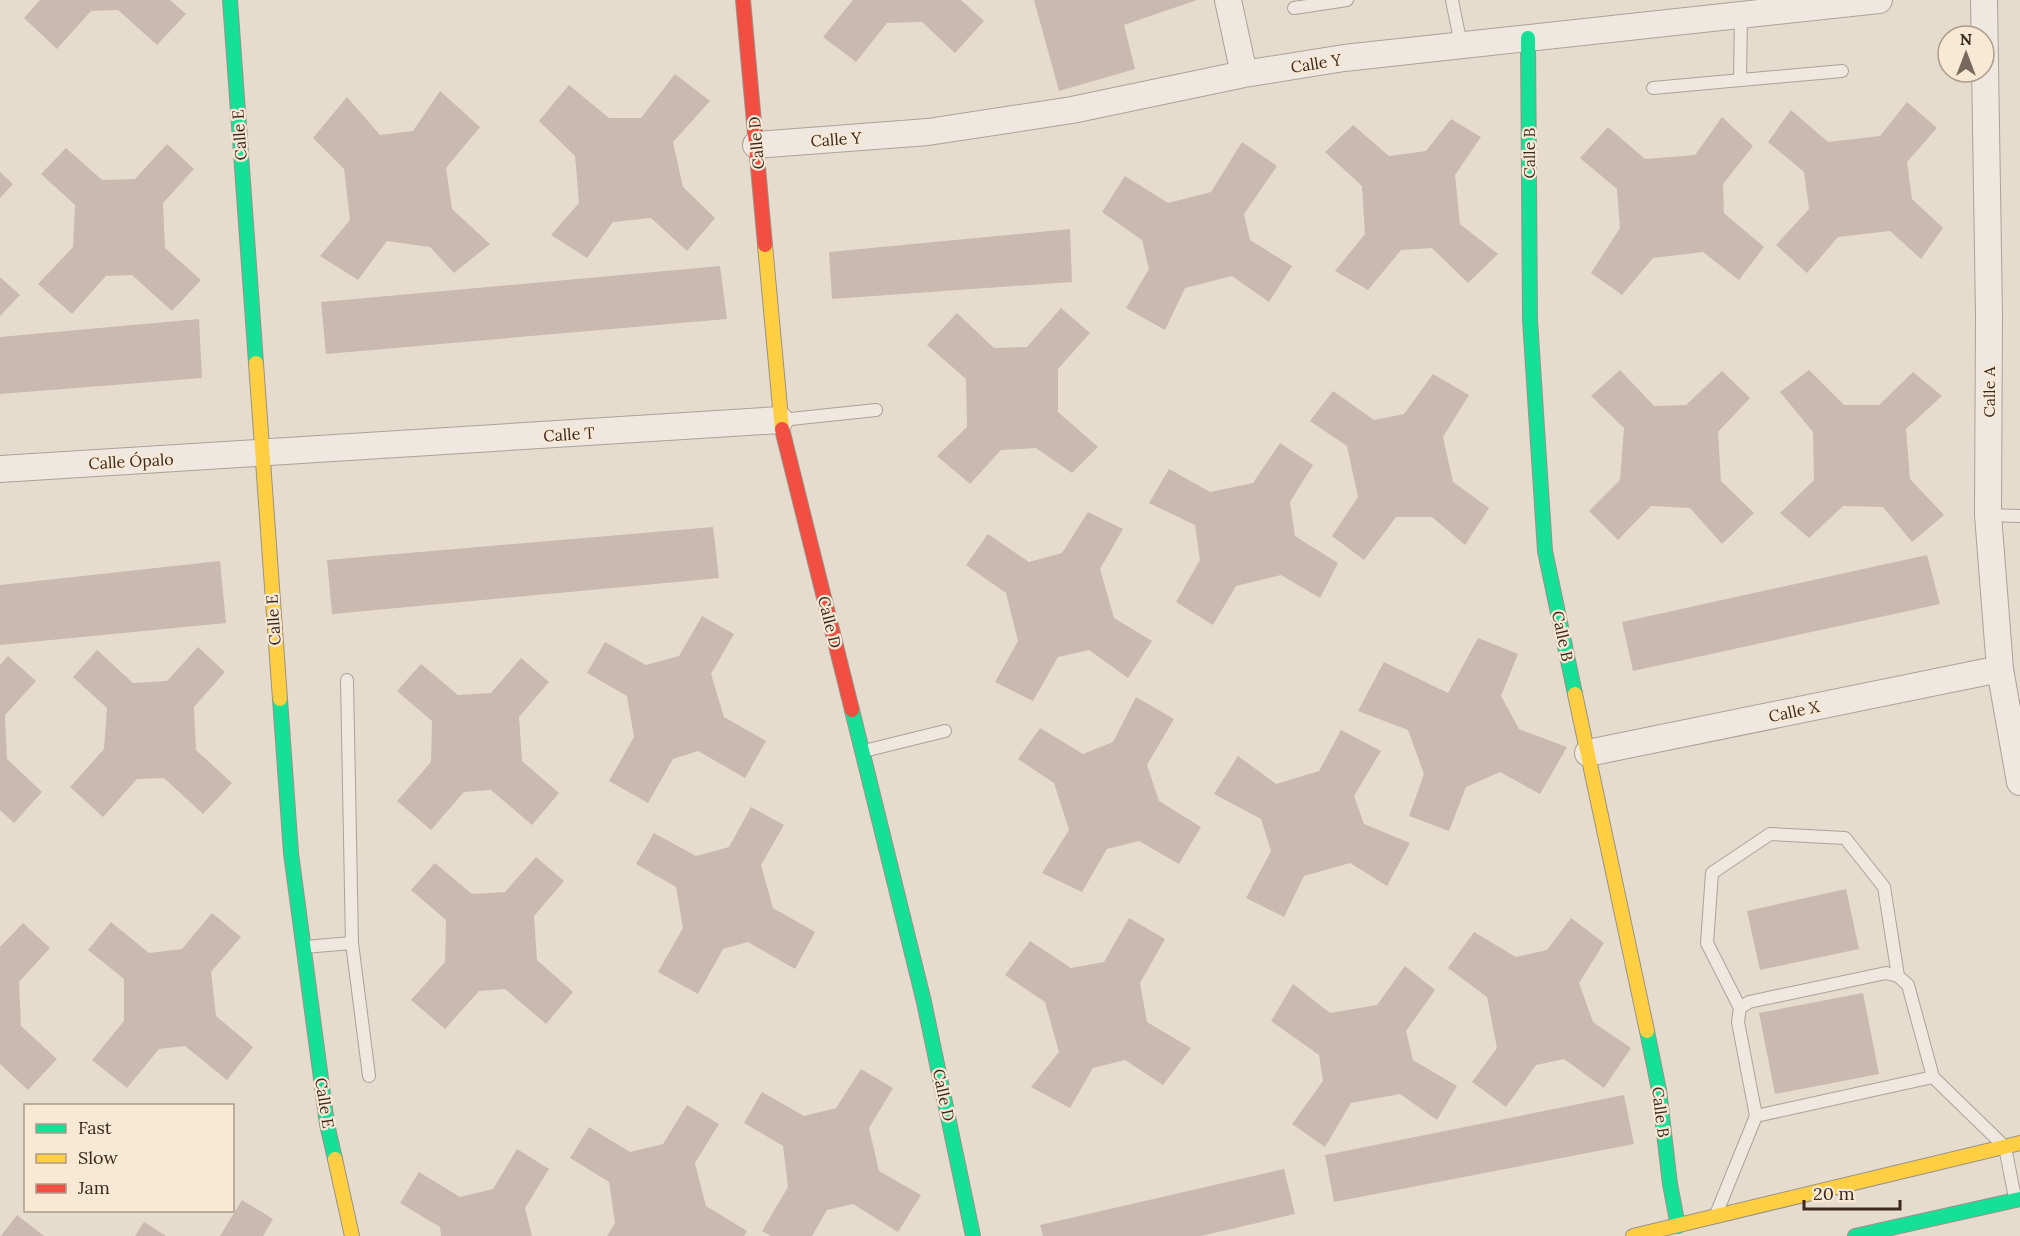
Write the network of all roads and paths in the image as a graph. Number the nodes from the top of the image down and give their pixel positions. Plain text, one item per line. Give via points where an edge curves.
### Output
1 (230, 0) edge
2 (743, 0) edge
3 (1228, 0) edge
4 (1347, 0) edge
5 (1452, 0) edge
6 (1879, 0) edge
7 (1984, 0) edge
8 (1294, 8) dead end
9 (1741, 15) junction
10 (1528, 38) junction
11 (1461, 45) junction
12 (1842, 70) dead end
13 (1244, 74) junction
14 (1740, 80) junction
15 (1653, 88) dead end
16 (756, 145) junction
17 (876, 410) dead end
18 (780, 420) junction
19 (261, 453) junction
20 (0, 469) edge
21 (1988, 515) junction
22 (2020, 516) edge
23 (2000, 669) junction
24 (347, 680) dead end
25 (945, 731) dead end
26 (862, 752) junction
27 (1588, 753) junction
28 (2020, 782) edge
29 (352, 943) junction
30 (303, 947) junction
31 (1898, 976) junction
32 (1740, 1008) junction
33 (369, 1076) dead end
34 (1933, 1077) junction
35 (1756, 1116) junction
36 (2020, 1143) edge
37 (2005, 1147) junction
38 (2018, 1200) edge
39 (1716, 1216) junction
40 (1678, 1226) junction
41 (352, 1236) edge
42 (973, 1236) edge
43 (1633, 1236) edge
44 (1854, 1236) edge

1 - 19 street, Calle E
2 - 16 street, Calle D
3 - 13 street
4 - 8 lane
5 - 11 lane
6 - 9 street, Calle Y
7 - 21 street, Calle A
9 - 10 street, Calle Y
9 - 14 lane
10 - 11 street, Calle Y
10 - 27 street, Calle B via 1530,320 1545,551
11 - 13 street, Calle Y
12 - 14 lane
13 - 16 street, Calle Y via 1072,110 928,132
14 - 15 lane
16 - 18 street, Calle D
17 - 18 lane, Calle T
18 - 19 street, Calle T
18 - 26 street, Calle D
19 - 20 street, Calle Ópalo
19 - 30 street, Calle E via 291,853
21 - 22 lane
21 - 23 street, Calle A
23 - 27 street, Calle X
23 - 28 street, Calle A
24 - 29 lane
25 - 26 lane
26 - 42 street, Calle D via 924,1002
27 - 40 street, Calle B via 1659,1090
29 - 30 lane
29 - 33 lane
30 - 41 street, Calle E via 327,1124
31 - 32 lane via 1886,974 1749,1002
31 - 32 lane via 1884,887 1845,838 1770,834 1712,873 1707,943
31 - 34 lane via 1908,985
32 - 35 lane via 1738,1022
34 - 35 lane
34 - 37 lane
35 - 39 lane
36 - 37 street
37 - 38 lane
37 - 39 street
38 - 44 street
39 - 40 street
40 - 43 street

